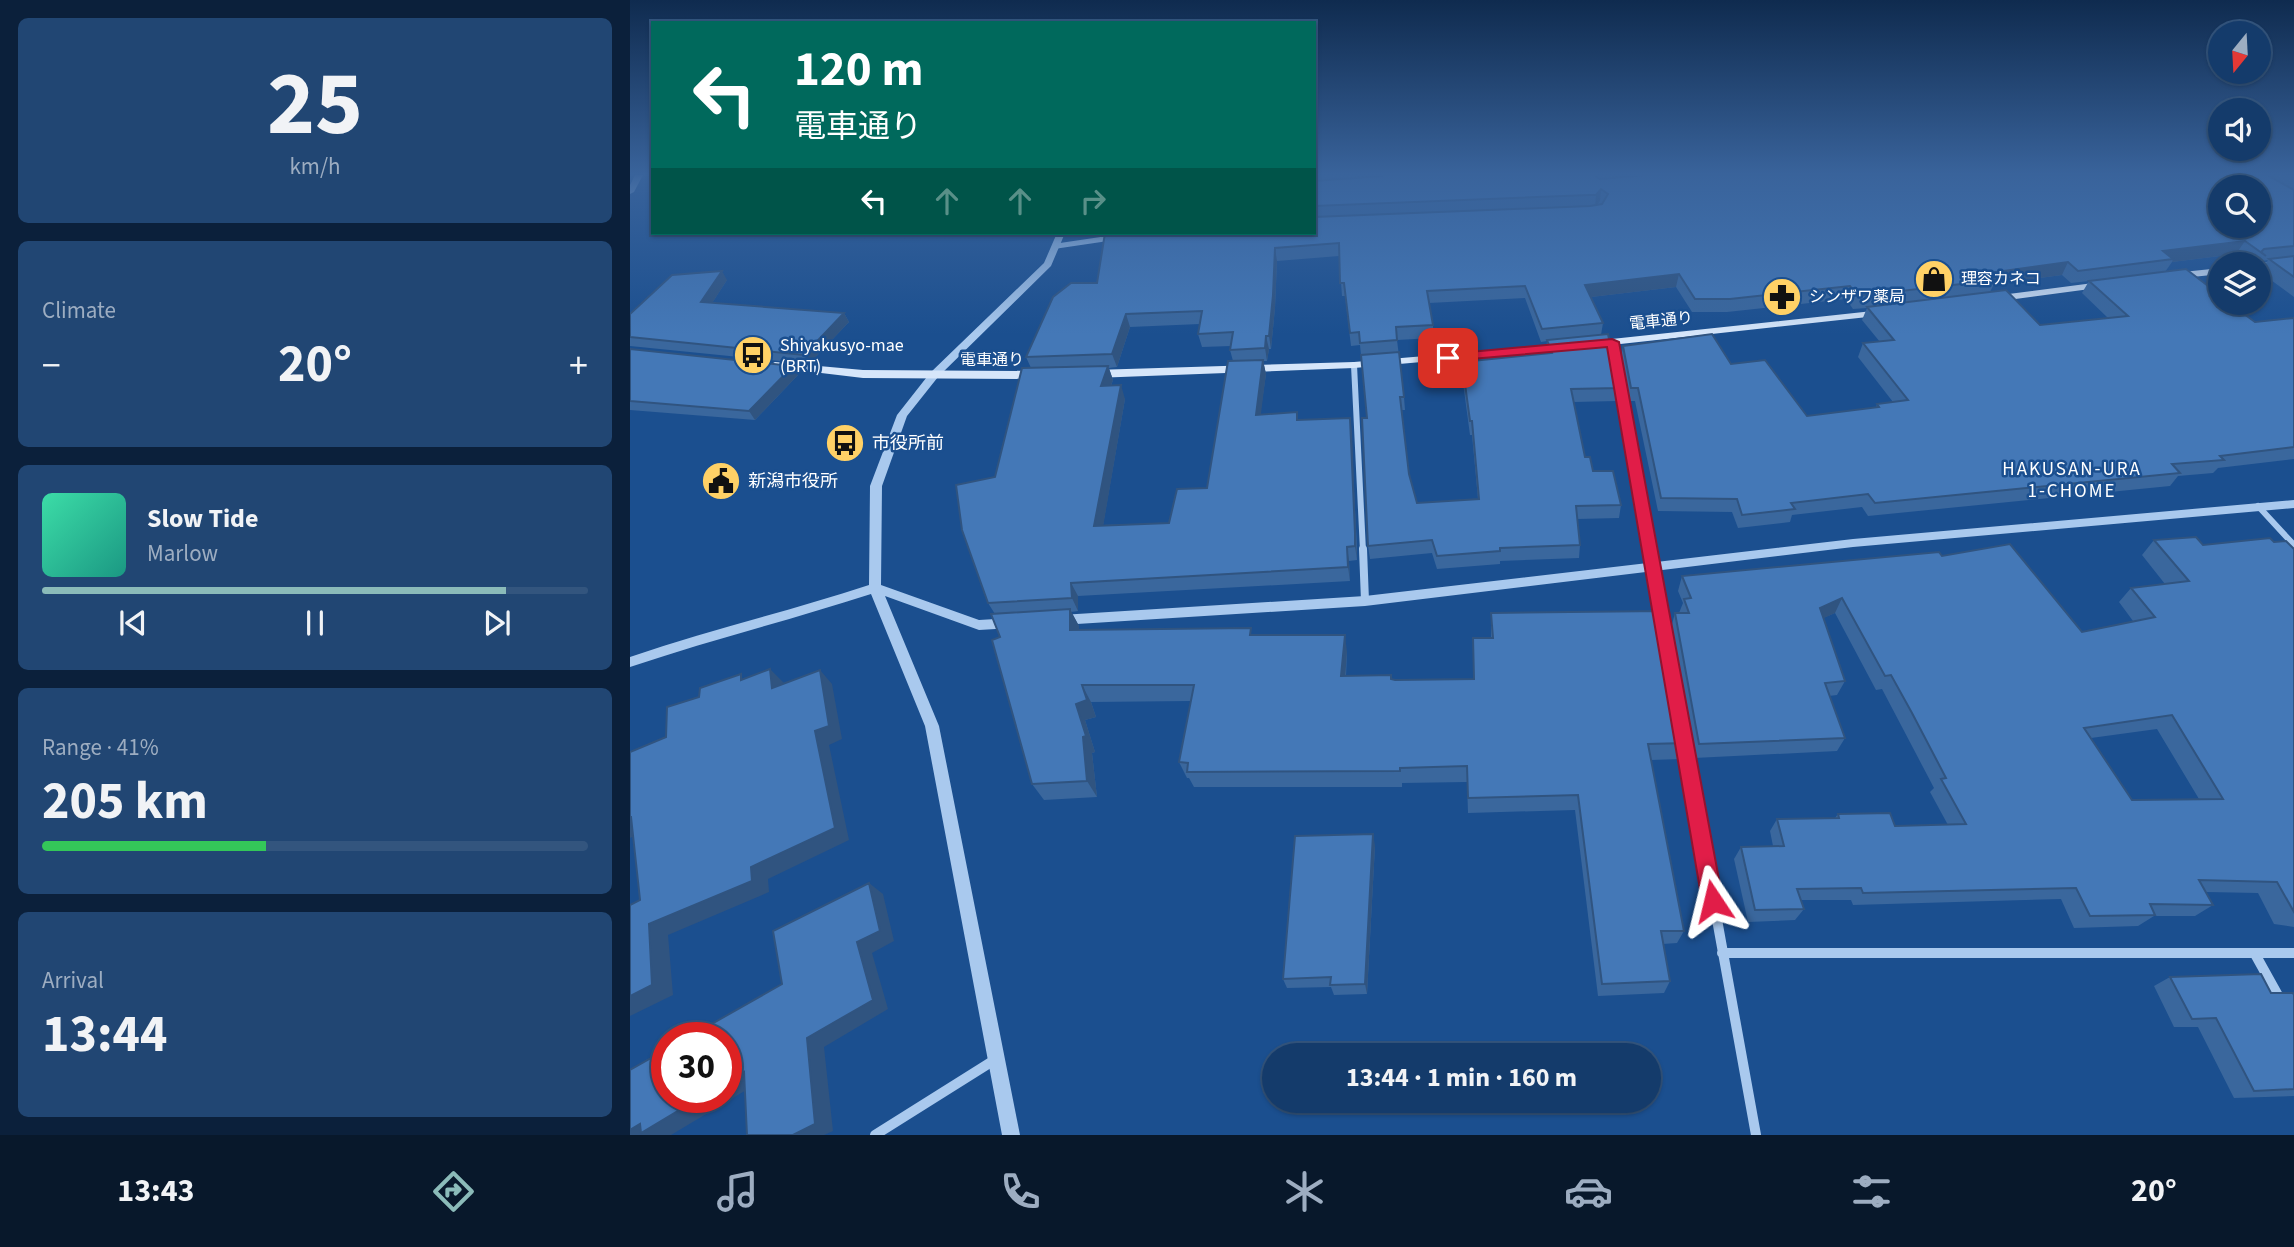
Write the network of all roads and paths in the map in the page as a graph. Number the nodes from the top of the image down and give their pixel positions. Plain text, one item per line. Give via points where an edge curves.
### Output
1 (1060, 235) edge
2 (1124, 237) edge
3 (1057, 246) junction
4 (2294, 262) edge
5 (2271, 265) edge
6 (2208, 272) edge
7 (2167, 277) edge
8 (2112, 284) edge
9 (1975, 302) edge
10 (1892, 312) edge
11 (1612, 342) junction
12 (767, 364) edge
13 (1354, 365) junction
14 (1079, 374) edge
15 (934, 375) junction
16 (1051, 375) edge
17 (2294, 504) edge
18 (2258, 506) junction
19 (2294, 545) edge
20 (1653, 566) junction
21 (875, 589) junction
22 (1365, 601) junction
23 (1048, 621) edge
24 (1020, 623) edge
25 (1664, 633) edge
26 (630, 663) edge
27 (1681, 726) edge
28 (1722, 953) junction
29 (2294, 953) edge
30 (2255, 954) junction
31 (2287, 1013) edge
32 (996, 1058) junction
33 (875, 1135) edge
34 (1011, 1135) edge
35 (1756, 1135) edge

1 - 3 street
2 - 3 street
3 - 15 street via 1031,283
4 - 5 main road
6 - 7 main road
8 - 9 main road
10 - 11 main road, 電車通り
11 - 13 main road, 電車通り
11 - 20 street
12 - 15 main road, 電車通り via 863,374
13 - 14 main road, 電車通り
13 - 22 street
15 - 16 main road, 電車通り
15 - 21 street via 902,415 876,486
17 - 18 street
18 - 19 street
18 - 20 street
20 - 22 street
20 - 25 street
21 - 24 street via 979,625
21 - 26 street
21 - 32 street via 933,726
22 - 23 street
27 - 28 street
28 - 30 street
28 - 35 street
29 - 30 street
30 - 31 street
32 - 33 street
32 - 34 street

